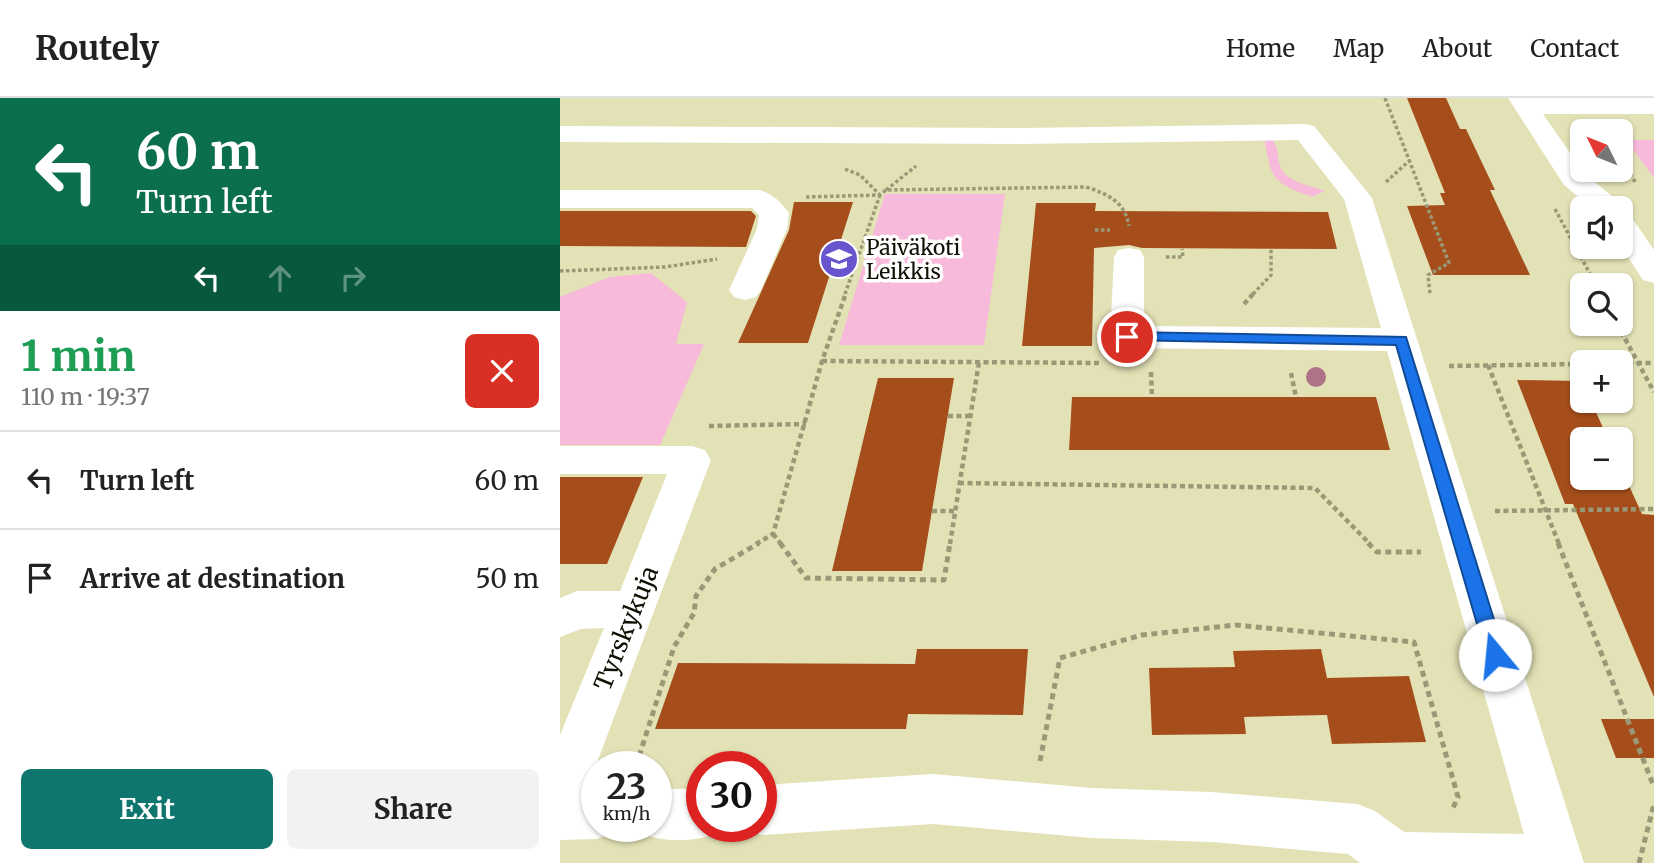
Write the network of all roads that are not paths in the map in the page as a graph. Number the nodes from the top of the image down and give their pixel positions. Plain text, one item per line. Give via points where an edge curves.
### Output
1 (1522, 102) edge
2 (1555, 102) edge
3 (1654, 106) edge
4 (1570, 124) edge
5 (560, 134) edge
6 (1597, 196) edge
7 (560, 200) edge
8 (1633, 241) edge
9 (1129, 257) road end
10 (1654, 273) edge
11 (745, 290) dead end
12 (1402, 341) junction
13 (560, 460) edge
14 (634, 609) junction
15 (560, 618) edge
16 (560, 796) edge
17 (777, 809) edge
18 (581, 814) edge
19 (560, 815) edge
20 (1558, 862) edge

1 - 2 street
1 - 6 street via 1574,178
2 - 3 street
2 - 4 street
5 - 12 street via 1305,132 1358,198
7 - 11 street via 760,199 774,213 772,229
8 - 10 street
9 - 12 street via 1127,337
12 - 20 street
13 - 14 street, Tyrskykuja via 699,443
14 - 15 street via 577,610
14 - 16 street, Tyrskykuja
17 - 20 street via 933,799 1092,813 1211,817 1357,829 1396,858
18 - 19 street

